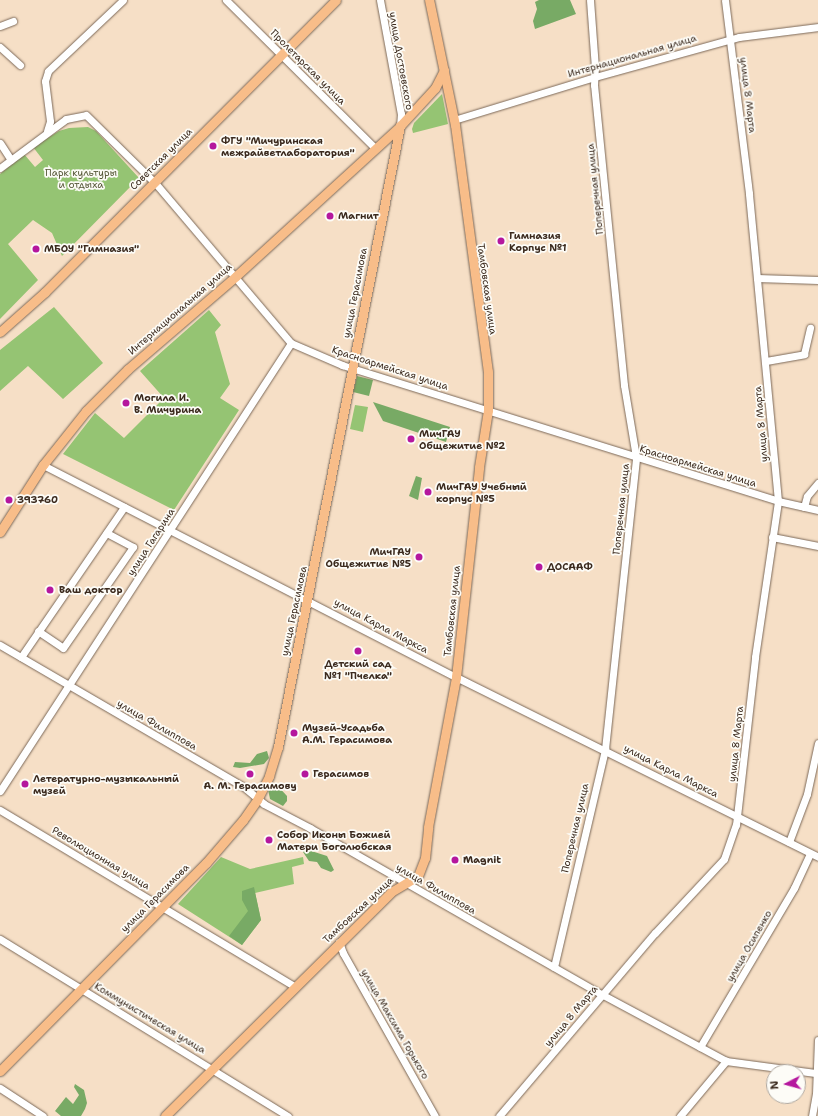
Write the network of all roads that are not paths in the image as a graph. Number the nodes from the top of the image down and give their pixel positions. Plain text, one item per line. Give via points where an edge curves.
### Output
1 (122, 0) edge
2 (226, 0) edge
3 (336, 0) edge
4 (380, 0) edge
5 (429, 0) edge
6 (590, 0) edge
7 (725, 0) edge
8 (13, 21) dead end
9 (0, 26) edge
10 (818, 27) edge
11 (730, 40) junction
12 (0, 47) edge
13 (282, 54) junction
14 (20, 65) dead end
15 (444, 70) junction
16 (595, 77) junction
17 (454, 120) junction
18 (400, 126) junction
19 (47, 131) junction
20 (0, 143) edge
21 (376, 149) junction
22 (11, 160) junction
23 (0, 168) edge
24 (154, 182) junction
25 (236, 276) junction
26 (757, 278) junction
27 (818, 280) edge
28 (810, 328) dead end
29 (0, 332) edge
30 (291, 343) junction
31 (766, 361) junction
32 (352, 367) junction
33 (488, 410) junction
34 (636, 457) junction
35 (43, 465) junction
36 (818, 483) edge
37 (778, 501) junction
38 (124, 507) junction
39 (804, 507) junction
40 (818, 510) edge
41 (170, 530) junction
42 (0, 532) edge
43 (107, 533) junction
44 (772, 537) junction
45 (818, 546) edge
46 (308, 599) junction
47 (38, 631) junction
48 (0, 645) edge
49 (21, 657) junction
50 (456, 677) junction
51 (68, 685) junction
52 (818, 743) edge
53 (605, 749) junction
54 (0, 791) edge
55 (257, 800) junction
56 (0, 810) edge
57 (737, 816) junction
58 (788, 842) junction
59 (810, 853) junction
60 (818, 857) edge
61 (405, 882) junction
62 (162, 907) junction
63 (0, 939) edge
64 (339, 942) junction
65 (554, 967) junction
66 (294, 986) junction
67 (83, 989) junction
68 (603, 995) junction
69 (818, 1040) edge
70 (700, 1047) junction
71 (726, 1061) junction
72 (212, 1067) junction
73 (0, 1071) edge
74 (815, 1074) junction
75 (0, 1088) edge
76 (43, 1116) edge
77 (165, 1116) edge
78 (288, 1116) edge
79 (435, 1116) edge
80 (500, 1116) edge
81 (680, 1116) edge
82 (812, 1116) edge

1 - 19 street via 48,70 45,81 50,121
2 - 13 street, Пролетарская улица
3 - 13 main road, Советская улица
4 - 18 street, улица Достоевского via 402,114
5 - 15 main road, Тамбовская улица
6 - 16 street, Поперечная улица
7 - 11 street, улица 8 Марта
8 - 9 street
10 - 11 street, Интернациональная улица
11 - 16 street, Интернациональная улица
11 - 26 street, улица 8 Марта
12 - 14 street
13 - 21 street, Пролетарская улица
13 - 24 main road, Советская улица
15 - 17 main road, Тамбовская улица
15 - 18 main road via 435,88
16 - 17 street, Интернациональная улица
16 - 34 street, Поперечная улица via 624,385
17 - 33 main road, Тамбовская улица via 488,372
18 - 21 main road, Интернациональная улица
18 - 32 main road, улица Герасимова
19 - 22 street
19 - 24 street, Красноармейская улица via 66,118 86,115
20 - 22 street
21 - 25 main road, Интернациональная улица
22 - 23 street
24 - 25 street, Красноармейская улица
24 - 29 main road, Советская улица via 45,292
25 - 30 street, Красноармейская улица
25 - 35 main road, Интернациональная улица via 128,368 86,411
26 - 27 street
26 - 31 street, улица 8 Марта
28 - 31 street via 804,354
30 - 32 street, Красноармейская улица
30 - 41 street, улица Гагарина
31 - 37 street, улица 8 Марта
32 - 33 street, Красноармейская улица
32 - 46 main road, улица Герасимова
33 - 34 street, Красноармейская улица
33 - 50 main road, Тамбовская улица via 479,467
34 - 37 street, Красноармейская улица
34 - 53 street, Поперечная улица
35 - 38 street, улица Карла Маркса
35 - 42 main road, Интернациональная улица
36 - 39 street via 811,489
37 - 39 street, Красноармейская улица
37 - 44 street, улица 8 Марта
38 - 41 street, улица Карла Маркса
38 - 43 street
39 - 40 street, Красноармейская улица
41 - 46 street, улица Карла Маркса
41 - 51 street, улица Гагарина
43 - 47 street
43 - 47 street via 133,547 62,648
44 - 45 street
44 - 57 street, улица 8 Марта
46 - 50 street, улица Карла Маркса
46 - 55 main road, улица Герасимова via 278,747
47 - 49 street
48 - 49 street, улица Филиппова
49 - 51 street, улица Филиппова
50 - 53 street, улица Карла Маркса
50 - 61 main road, Тамбовская улица via 428,827 425,858 418,876
51 - 54 street, улица Гагарина
51 - 55 street, улица Филиппова via 244,787
52 - 58 street via 807,794
53 - 57 street, улица Карла Маркса
53 - 65 street, Поперечная улица
55 - 61 street, улица Филиппова
55 - 62 main road, улица Герасимова via 206,863
56 - 62 street, Революционная улица
57 - 58 street, улица Карла Маркса
57 - 68 street, улица 8 Марта via 729,850 724,859 655,933
58 - 59 street, улица Карла Маркса
59 - 60 street, улица Карла Маркса
59 - 70 street, улица Осипенко via 794,888
61 - 64 main road, Тамбовская улица
61 - 65 street, улица Филиппова
62 - 66 street, Революционная улица
62 - 67 main road, улица Герасимова
63 - 67 street, Коммунистическая улица
64 - 66 main road, Тамбовская улица
64 - 79 street, улица Максима Горького
65 - 68 street, улица Филиппова
66 - 72 main road, Тамбовская улица
67 - 72 street, Коммунистическая улица
67 - 73 main road, улица Герасимова
68 - 70 street, улица Филиппова
68 - 80 street, улица 8 Марта
69 - 74 street
70 - 71 street, улица Филиппова
71 - 74 street, улица Филиппова
71 - 81 street
72 - 77 main road, Тамбовская улица
72 - 78 street, Коммунистическая улица
74 - 82 street via 816,1094
75 - 76 street

